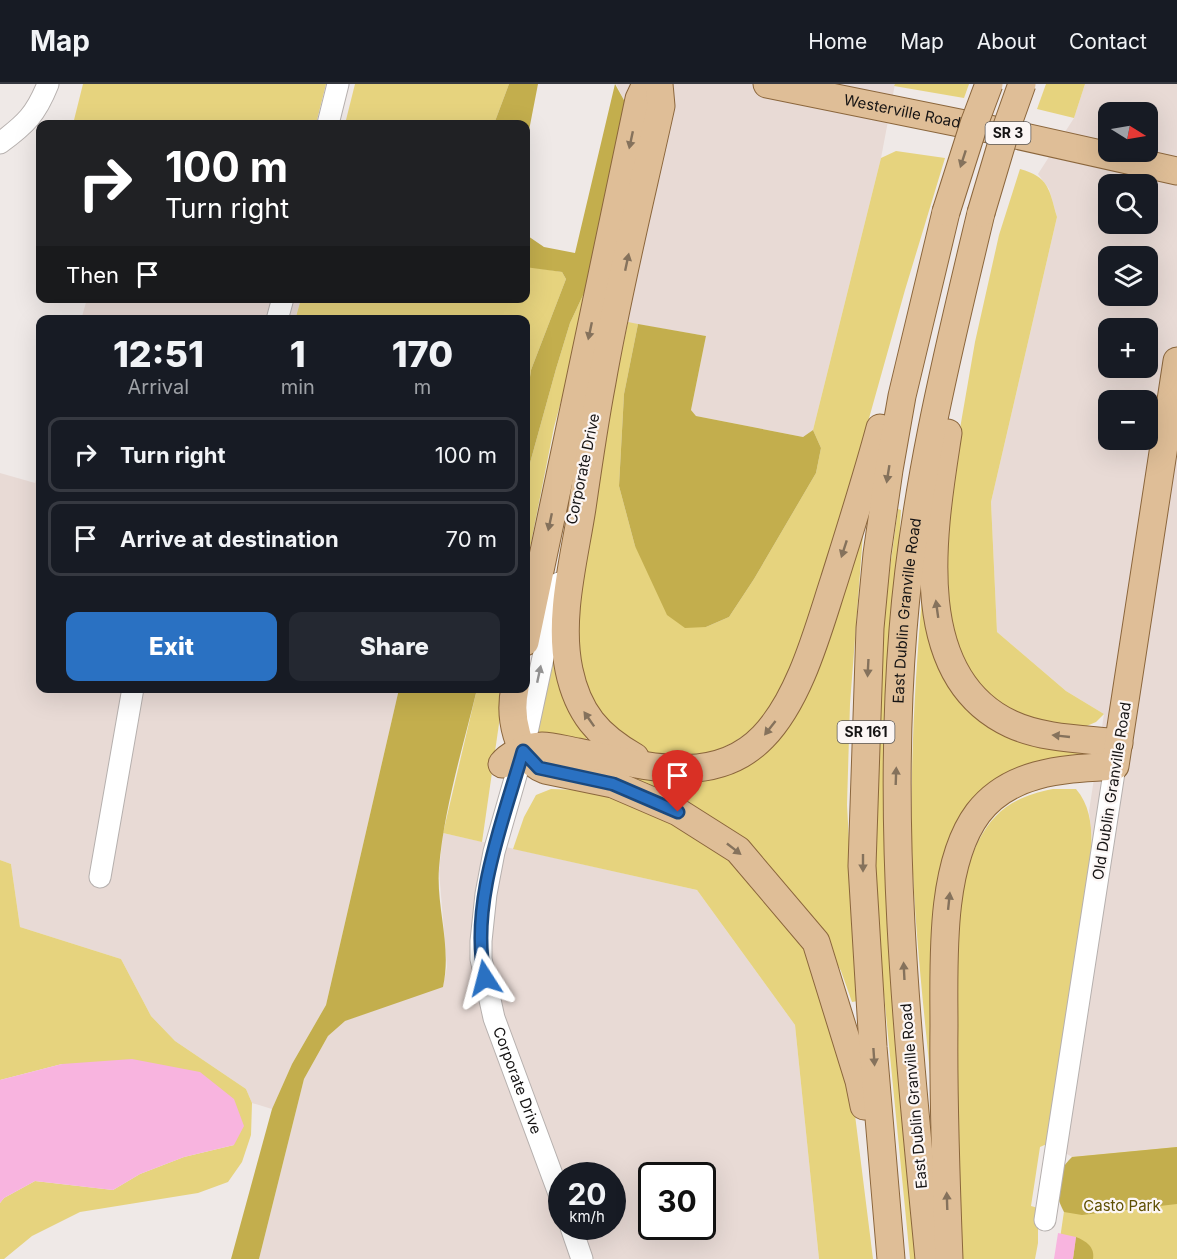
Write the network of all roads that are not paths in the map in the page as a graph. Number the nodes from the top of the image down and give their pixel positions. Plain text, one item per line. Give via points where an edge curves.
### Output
1 (48, 84) edge
2 (338, 84) edge
3 (646, 84) edge
4 (659, 84) edge
5 (767, 84) edge
6 (989, 84) edge
7 (1022, 84) edge
8 (329, 120) edge
9 (0, 143) edge
10 (1177, 171) edge
11 (946, 212) junction
12 (981, 213) junction
13 (1177, 361) edge
14 (602, 381) junction
15 (530, 618) edge
16 (530, 683) edge
17 (132, 693) edge
18 (528, 693) edge
19 (514, 694) edge
20 (1117, 755) junction
21 (512, 758) junction
22 (652, 766) junction
23 (100, 877) dead end
24 (548, 1164) edge
25 (1045, 1220) dead end
26 (887, 1228) junction
27 (575, 1240) edge
28 (582, 1259) edge
29 (891, 1259) edge
30 (929, 1259) edge
31 (949, 1259) edge

1 - 9 street via 38,109
2 - 8 street
3 -> 15 main road, Corporate Drive via 639,99
14 -> 4 main road, Corporate Drive via 661,106
5 - 10 main road, Westerville Road / SR 3
6 -> 11 main road, SR 161, bridge
7 - 12 main road, East Dublin Granville Road / SR 161, bridge
11 -> 22 main road via 864,487 794,689 772,726 742,754 706,768
11 -> 26 main road, SR 161 via 892,449 869,639 862,866
20 -> 12 main road via 1012,725 976,701 954,670 944,647 934,581 938,505
30 -> 12 main road, East Dublin Granville Road / SR 161 via 909,1044 898,857 899,699 921,481
13 - 20 main road, Old Dublin Granville Road
16 -> 14 street, Corporate Drive
22 -> 14 main road via 605,738 592,724 573,687 566,656 569,593
17 - 23 street
21 -> 18 street, Corporate Drive
19 - 21 main road via 517,736
20 - 25 street, Old Dublin Granville Road
31 -> 20 main road via 943,1109 944,959 957,855 978,812 1005,789 1042,772
21 - 22 main road via 544,746
21 - 24 street, Corporate Drive via 483,913 481,959 494,1018
21 -> 26 main road via 613,784 678,812 738,850 816,942 859,1081
26 - 29 main road, SR 161
27 - 28 street

